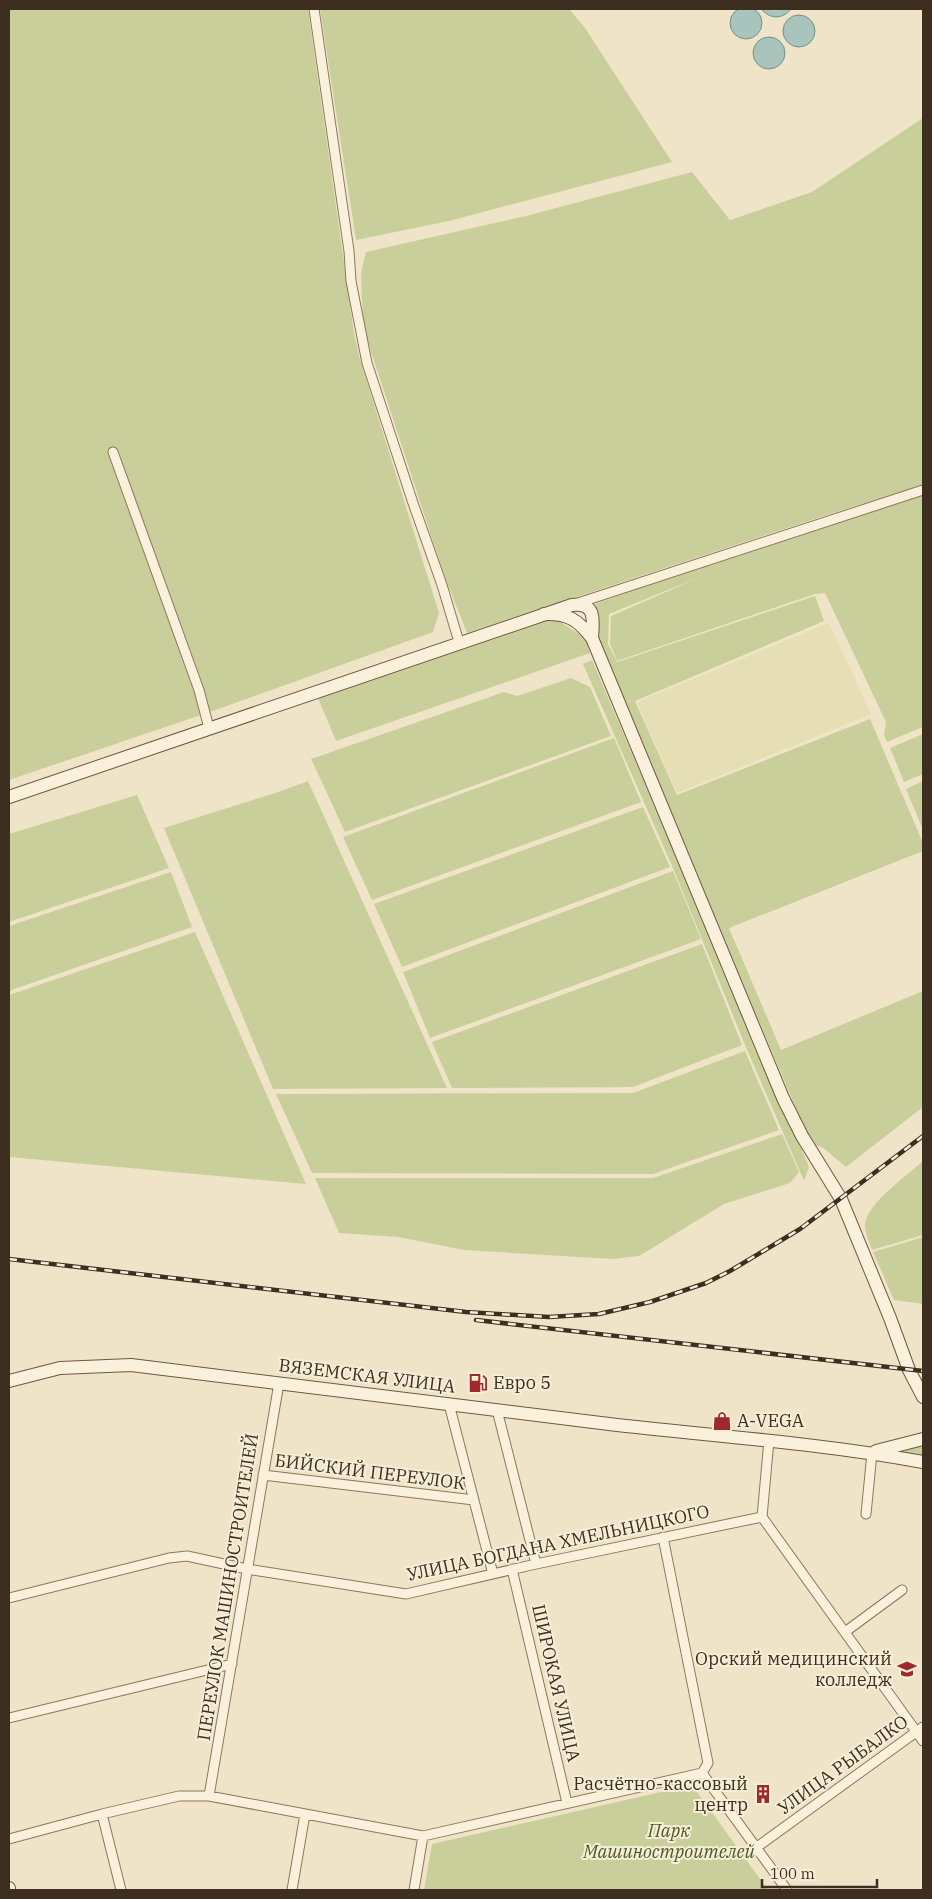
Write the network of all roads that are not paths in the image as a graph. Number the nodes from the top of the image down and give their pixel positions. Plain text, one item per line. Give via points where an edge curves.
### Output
1 (314, 9) edge
2 (113, 452) dead end
3 (923, 490) edge
4 (572, 605) junction
5 (544, 614) junction
6 (592, 638) junction
7 (459, 642) junction
8 (210, 728) junction
9 (9, 797) edge
10 (9, 1381) edge
11 (279, 1383) junction
12 (923, 1396) edge
13 (449, 1404) junction
14 (497, 1410) junction
15 (923, 1439) edge
16 (769, 1440) junction
17 (872, 1453) junction
18 (923, 1462) edge
19 (262, 1475) junction
20 (474, 1500) junction
21 (866, 1514) dead end
22 (762, 1517) junction
23 (663, 1537) junction
24 (536, 1564) junction
25 (247, 1569) junction
26 (512, 1569) junction
27 (493, 1574) junction
28 (902, 1590) dead end
29 (9, 1598) edge
30 (845, 1632) junction
31 (232, 1664) junction
32 (9, 1718) edge
33 (920, 1729) edge
34 (923, 1741) edge
35 (702, 1774) junction
36 (209, 1796) junction
37 (567, 1803) junction
38 (102, 1814) junction
39 (305, 1814) junction
40 (423, 1836) junction
41 (9, 1839) edge
42 (757, 1848) junction
43 (121, 1890) edge
44 (292, 1890) edge
45 (414, 1890) edge
46 (787, 1890) edge

1 - 7 street via 351,281 367,363
2 - 8 street
3 - 4 street
4 - 5 main road
4 - 6 main road via 583,605 592,612
5 - 6 main road via 558,613 571,618
5 - 7 main road
6 - 12 main road via 783,1098 841,1200 909,1370
7 - 8 main road
8 - 9 main road
10 - 11 main road, ВЯЗЕМСКАЯ УЛИЦА via 60,1368 131,1366
11 - 13 main road, ВЯЗЕМСКАЯ УЛИЦА
11 - 19 street, ПЕРЕУЛОК МАШИНОСТРОИТЕЛЕЙ
13 - 14 main road, ВЯЗЕМСКАЯ УЛИЦА
13 - 20 street
14 - 16 main road, ВЯЗЕМСКАЯ УЛИЦА
14 - 24 street
15 - 17 main road
16 - 17 main road, ВЯЗЕМСКАЯ УЛИЦА
16 - 22 street
17 - 18 main road, ВЯЗЕМСКАЯ УЛИЦА
17 - 21 street
19 - 20 street, БИЙСКИЙ ПЕРЕУЛОК
19 - 25 street, ПЕРЕУЛОК МАШИНОСТРОИТЕЛЕЙ
20 - 27 street
22 - 23 street, УЛИЦА БОГДАНА ХМЕЛЬНИЦКОГО
22 - 30 street
23 - 24 street, УЛИЦА БОГДАНА ХМЕЛЬНИЦКОГО
23 - 35 street via 708,1763
24 - 26 street, УЛИЦА БОГДАНА ХМЕЛЬНИЦКОГО
25 - 27 street, УЛИЦА БОГДАНА ХМЕЛЬНИЦКОГО via 406,1594
25 - 29 street, УЛИЦА БОГДАНА ХМЕЛЬНИЦКОГО via 187,1556 170,1558
25 - 31 street, ПЕРЕУЛОК МАШИНОСТРОИТЕЛЕЙ
26 - 27 street, УЛИЦА БОГДАНА ХМЕЛЬНИЦКОГО
26 - 37 street, ШИРОКАЯ УЛИЦА
28 - 30 street
30 - 33 street
31 - 32 street
31 - 36 street, ПЕРЕУЛОК МАШИНОСТРОИТЕЛЕЙ
33 - 34 street
33 - 42 street, УЛИЦА РЫБАЛКО
35 - 37 street
35 - 42 street
36 - 38 street via 179,1796
36 - 39 street
37 - 40 street
38 - 41 street
38 - 43 street
39 - 40 street
39 - 44 street
40 - 45 street
42 - 46 street

